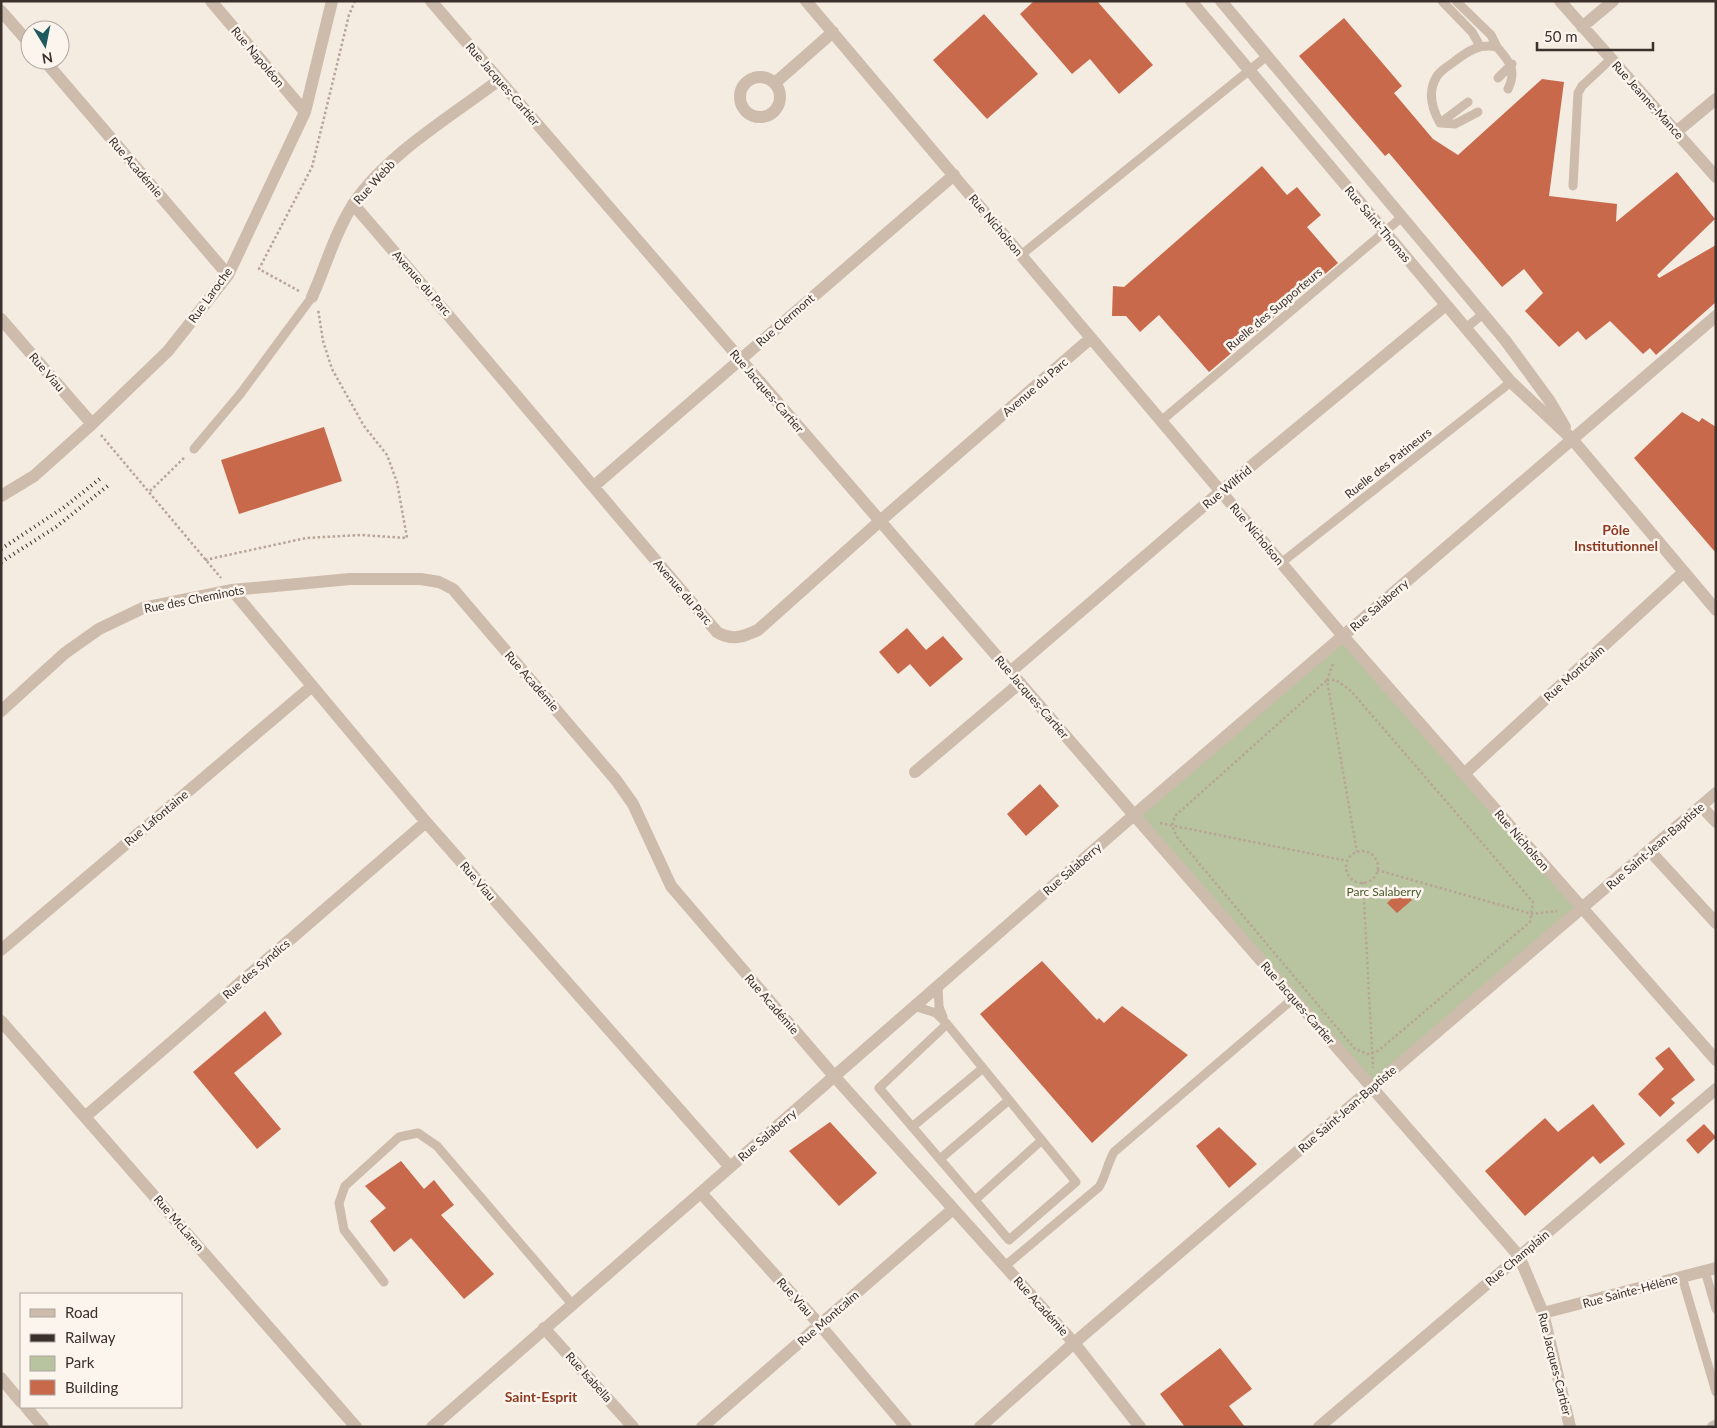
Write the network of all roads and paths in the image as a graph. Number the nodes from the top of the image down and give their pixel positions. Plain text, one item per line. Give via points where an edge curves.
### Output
1 (211, 1) edge
2 (332, 1) edge
3 (355, 1) edge
4 (431, 1) edge
5 (806, 1) edge
6 (1191, 1) edge
7 (1221, 1) edge
8 (1442, 1) edge
9 (1456, 1) edge
10 (1560, 1) edge
11 (1613, 1) edge
12 (1, 10) edge
13 (1582, 27) junction
14 (20, 32) edge
15 (833, 32) junction
16 (1480, 46) junction
17 (1498, 47) junction
18 (1268, 56) junction
19 (1611, 60) junction
20 (1512, 64) junction
21 (53, 70) edge
22 (1249, 71) junction
23 (1498, 78) dead end
24 (499, 80) junction
25 (775, 83) dead end
26 (1508, 89) dead end
27 (1716, 100) edge
28 (1468, 102) dead end
29 (305, 112) junction
30 (1478, 112) dead end
31 (1440, 124) junction
32 (1676, 132) junction
33 (954, 175) junction
34 (1716, 177) edge
35 (1573, 186) dead end
36 (353, 204) junction
37 (1402, 218) junction
38 (1385, 232) junction
39 (1021, 254) junction
40 (228, 274) junction
41 (312, 297) junction
42 (1446, 305) junction
43 (1484, 314) junction
44 (1716, 316) edge
45 (1, 319) edge
46 (1467, 327) junction
47 (1091, 338) junction
48 (740, 359) junction
49 (1511, 382) junction
50 (1161, 421) junction
51 (92, 424) junction
52 (1572, 439) junction
53 (194, 448) joint
54 (594, 486) junction
55 (150, 491) junction
56 (1221, 491) junction
57 (1, 496) edge
58 (880, 521) junction
59 (205, 560) junction
60 (1281, 563) junction
61 (1684, 572) junction
62 (421, 579) joint
63 (232, 590) junction
64 (1716, 610) edge
65 (1343, 636) junction
66 (1334, 663) dead end
67 (1010, 672) junction
68 (1328, 680) junction
69 (1020, 683) junction
70 (311, 687) junction
71 (1, 711) edge
72 (915, 772) dead end
73 (1464, 774) junction
74 (1716, 793) edge
75 (1701, 806) junction
76 (1134, 815) junction
77 (426, 822) junction
78 (1716, 822) edge
79 (1172, 826) junction
80 (1649, 850) junction
81 (1357, 852) junction
82 (1347, 861) junction
83 (1378, 870) junction
84 (1363, 882) junction
85 (1582, 908) junction
86 (1532, 914) junction
87 (1716, 923) edge
88 (1, 950) edge
89 (938, 986) junction
90 (1294, 998) junction
91 (914, 1006) junction
92 (1, 1021) edge
93 (947, 1024) junction
94 (1373, 1052) junction
95 (1716, 1060) edge
96 (983, 1068) junction
97 (834, 1076) junction
98 (1372, 1088) junction
99 (1716, 1089) edge
100 (1009, 1100) junction
101 (86, 1116) junction
102 (912, 1127) junction
103 (1042, 1140) junction
104 (940, 1159) junction
105 (730, 1167) junction
106 (700, 1193) junction
107 (975, 1200) junction
108 (953, 1209) junction
109 (1520, 1256) junction
110 (1005, 1266) junction
111 (1710, 1269) edge
112 (1682, 1277) junction
113 (384, 1282) dead end
114 (572, 1304) junction
115 (1716, 1309) edge
116 (1543, 1313) junction
117 (820, 1325) junction
118 (544, 1328) junction
119 (1074, 1343) junction
120 (1, 1378) edge
121 (1716, 1392) edge
122 (20, 1401) edge
123 (27, 1408) edge
124 (43, 1427) edge
125 (356, 1427) edge
126 (432, 1427) edge
127 (633, 1427) edge
128 (702, 1427) edge
129 (906, 1427) edge
130 (980, 1427) edge
131 (1140, 1427) edge
132 (1319, 1427) edge
133 (1570, 1427) edge

1 - 29 street, Rue Napoléon
2 - 29 street, Rue Laroche
3 - 41 path via 312,168 258,269
4 - 24 street, Rue Jacques-Cartier
5 - 15 street, Rue Nicholson
6 - 22 street, Rue Saint-Thomas
7 - 18 street, Rue Saint-Thomas
8 - 16 lane via 1472,32
9 - 17 lane via 1491,35
10 - 13 street, Rue Jeanne-Mance
11 - 13 street
12 - 14 street
13 - 19 street, Rue Jeanne-Mance
15 - 25 street
15 - 33 street, Rue Nicholson
16 - 17 lane
16 - 31 lane via 1437,75 1431,108
17 - 20 lane
18 - 22 lane
18 - 37 street, Rue Saint-Thomas
19 - 32 street, Rue Jeanne-Mance
19 - 35 lane via 1578,92
20 - 23 lane
20 - 26 lane via 1512,80
21 - 40 street, Rue Académie
22 - 38 street, Rue Saint-Thomas
22 - 39 lane
24 - 36 street, Rue Webb via 389,163
24 - 48 street, Rue Jacques-Cartier
27 - 32 street
28 - 31 lane
29 - 40 street, Rue Laroche
30 - 31 lane via 1455,124
32 - 34 street, Rue Jeanne-Mance
33 - 39 street, Rue Nicholson
33 - 48 street, Rue Clermont
36 - 41 street, Rue Webb
36 - 54 street, Avenue du Parc
37 - 38 lane, Ruelle des Supporteurs
37 - 43 street, Rue Saint-Thomas
38 - 42 street, Rue Saint-Thomas
38 - 50 lane, Ruelle des Supporteurs
39 - 47 street, Rue Nicholson
40 - 51 street, Rue Laroche via 168,351
41 - 53 lane via 241,393
41 - 59 path via 320,313 323,341 332,369 364,426 387,456 397,482 407,538 306,538
42 - 46 street, Rue Saint-Thomas
42 - 56 street, Rue Wilfrid
43 - 46 lane
43 - 52 street, Rue Saint-Thomas via 1549,400
44 - 52 street, Rue Salaberry
45 - 51 street, Rue Viau
46 - 49 street, Rue Saint-Thomas
47 - 50 street, Rue Nicholson
47 - 58 street, Avenue du Parc
48 - 54 street, Rue Clermont
48 - 58 street, Rue Jacques-Cartier
49 - 52 street, Rue Saint-Thomas
49 - 60 lane, Ruelle des Patineurs
50 - 56 street, Rue Nicholson
51 - 55 path
51 - 57 street, Rue Laroche via 34,476
52 - 61 street, Rue Saint-Thomas
52 - 65 street, Rue Salaberry
53 - 55 path
54 - 58 street, Avenue du Parc via 717,632 727,638 744,637 758,630
55 - 59 path
56 - 60 street, Rue Nicholson
56 - 67 street, Rue Wilfrid
58 - 67 street, Rue Jacques-Cartier
59 - 63 path
60 - 65 street, Rue Nicholson
61 - 64 street, Rue Saint-Thomas
61 - 73 street, Rue Montcalm
62 - 63 street, Rue des Cheminots via 350,579
62 - 97 street, Rue Académie via 439,582 453,589 616,780 633,804 671,886
63 - 70 street, Rue Viau
63 - 71 street, Rue des Cheminots via 143,608 99,629 65,653
65 - 73 street, Rue Nicholson
65 - 76 street, Rue Salaberry
66 - 68 path
67 - 69 street, Rue Jacques-Cartier
68 - 79 path via 1175,816
68 - 81 path
68 - 86 path via 1336,680 1358,698 1525,892 1533,902
69 - 72 street
69 - 76 street, Rue Jacques-Cartier
70 - 77 street, Rue Viau
70 - 88 street, Rue Lafontaine
73 - 85 street, Rue Nicholson
74 - 75 street, Rue Saint-Jean-Baptiste
75 - 78 street
75 - 80 street, Rue Saint-Jean-Baptiste
76 - 89 street, Rue Salaberry
76 - 90 street, Rue Jacques-Cartier
77 - 101 street, Rue des Syndics
77 - 105 street, Rue Viau
79 - 82 path
79 - 94 path via 1177,837 1355,1049 1368,1054
80 - 85 street, Rue Saint-Jean-Baptiste
80 - 87 street
81 - 82 path
81 - 83 path via 1371,854 1377,861
82 - 84 path via 1349,876
83 - 84 path via 1372,879
83 - 86 path
84 - 94 path
85 - 95 street, Rue Nicholson
85 - 98 street, Rue Saint-Jean-Baptiste
86 - 94 path via 1530,922
89 - 91 street, Rue Salaberry
89 - 93 lane via 938,1007
90 - 98 street, Rue Jacques-Cartier
90 - 110 lane via 1114,1152 1099,1188
91 - 93 lane via 936,1013
91 - 97 street, Rue Salaberry
92 - 101 street, Rue McLaren
93 - 96 lane
93 - 102 lane via 879,1088
96 - 100 lane
96 - 102 lane
97 - 105 street, Rue Salaberry
97 - 108 street, Rue Académie
98 - 109 street, Rue Jacques-Cartier
98 - 119 street, Rue Saint-Jean-Baptiste
99 - 109 street, Rue Champlain
100 - 103 lane
100 - 104 lane
101 - 125 street, Rue McLaren
102 - 104 lane
103 - 107 lane
103 - 107 lane via 1076,1182 1009,1240
104 - 107 lane
105 - 106 street, Rue Salaberry
106 - 114 street, Rue Salaberry
106 - 117 street, Rue Viau
108 - 110 street, Rue Académie
108 - 117 street, Rue Montcalm
109 - 116 street, Rue Jacques-Cartier
109 - 132 street, Rue Champlain
110 - 119 street, Rue Académie
111 - 112 street, Rue Sainte-Hélène
111 - 115 lane
112 - 116 street, Rue Sainte-Hélène
112 - 121 lane
113 - 114 lane via 344,1230 339,1203 344,1186 399,1137 418,1133 437,1146
114 - 118 street, Rue Salaberry
116 - 133 street, Rue Jacques-Cartier
117 - 128 street, Rue Montcalm
117 - 129 street, Rue Viau
118 - 126 street, Rue Salaberry
118 - 127 street, Rue Isabella
119 - 130 street, Rue Saint-Jean-Baptiste
119 - 131 street, Rue Académie
120 - 122 street
123 - 124 street

